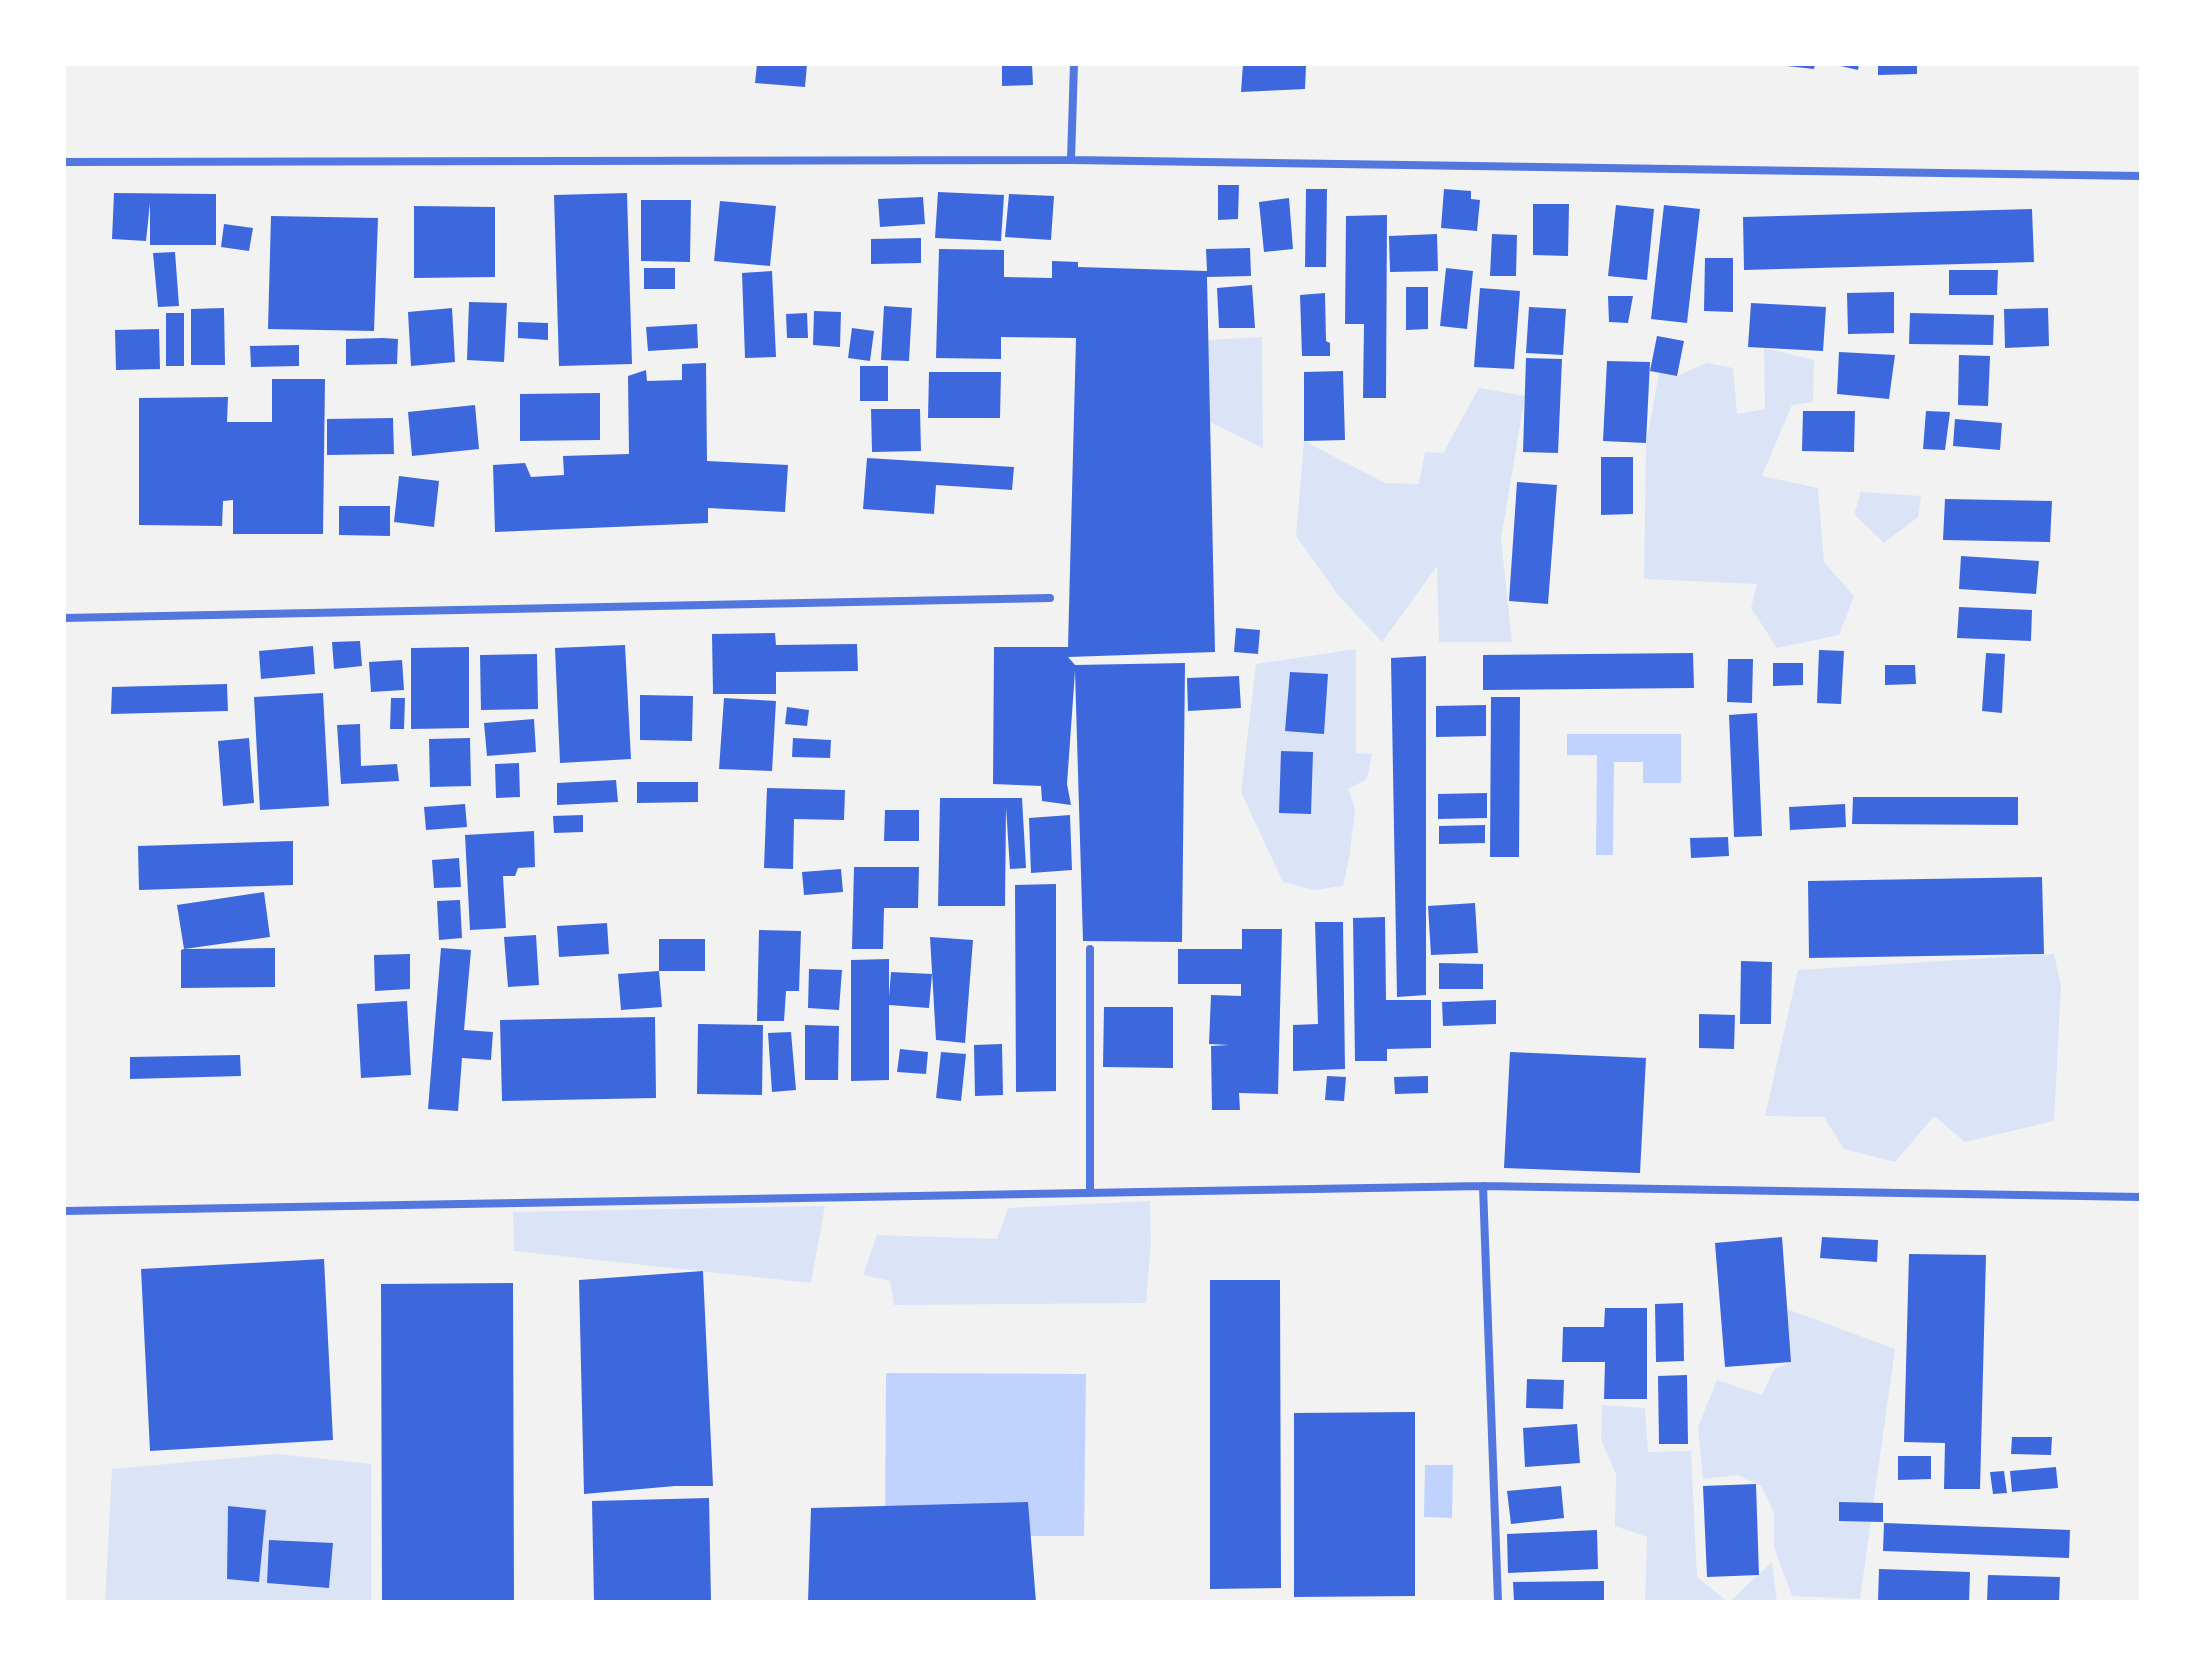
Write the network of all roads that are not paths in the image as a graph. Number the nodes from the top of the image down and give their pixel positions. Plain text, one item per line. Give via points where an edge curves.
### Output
1 (1074, 64) edge
2 (1071, 160) junction
3 (64, 162) edge
4 (2141, 176) edge
5 (1050, 598) dead end
6 (64, 618) edge
7 (1090, 949) dead end
8 (1483, 1186) junction
9 (1090, 1193) junction
10 (2141, 1197) edge
11 (64, 1211) edge
12 (1498, 1602) edge

1 - 2 street
2 - 3 street
2 - 4 street
5 - 6 street
7 - 9 street
8 - 9 street
8 - 10 street
8 - 12 street
9 - 11 street

